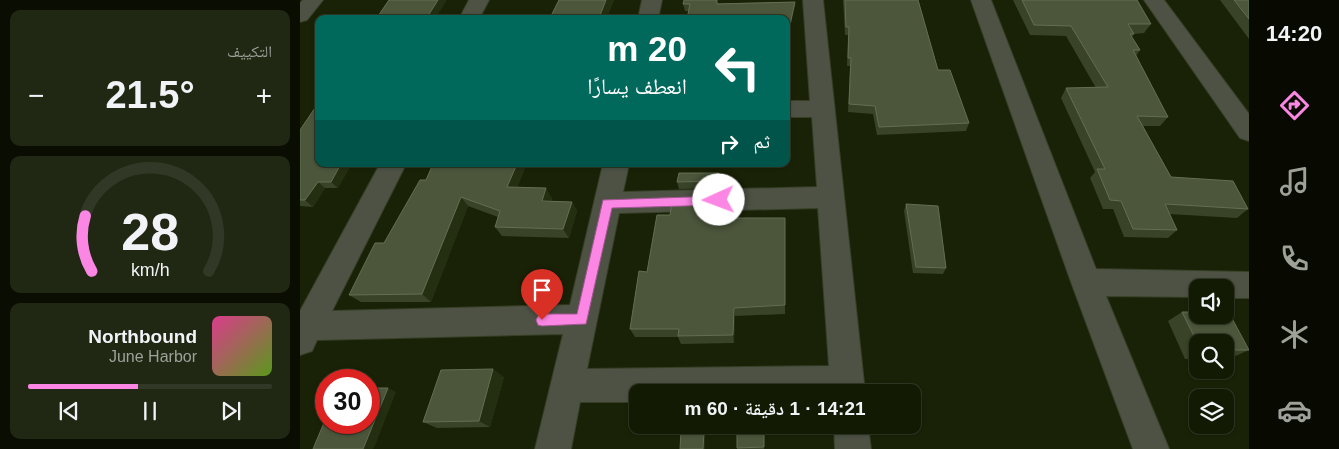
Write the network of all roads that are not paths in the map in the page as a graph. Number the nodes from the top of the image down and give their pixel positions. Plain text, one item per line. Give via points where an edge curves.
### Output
1 (313, 0) edge
2 (479, 0) edge
3 (652, 0) edge
4 (814, 0) edge
5 (981, 0) edge
6 (1154, 0) edge
7 (471, 15) edge
8 (649, 15) edge
9 (300, 16) edge
10 (790, 109) edge
11 (823, 109) junction
12 (1249, 132) edge
13 (391, 167) edge
14 (615, 167) edge
15 (831, 197) junction
16 (607, 203) junction
17 (1086, 282) junction
18 (1249, 285) edge
19 (582, 319) junction
20 (302, 331) edge
21 (847, 384) edge
22 (567, 386) junction
23 (629, 386) edge
24 (852, 434) edge
25 (553, 449) edge
26 (853, 449) edge
27 (1151, 449) edge

1 - 9 street
2 - 7 street
3 - 8 street
4 - 11 street
5 - 17 street
6 - 12 street
10 - 11 street
11 - 15 street
13 - 20 street
14 - 16 street
15 - 16 street
15 - 21 street
16 - 19 street
17 - 18 street
17 - 27 street
19 - 20 street
19 - 22 street
22 - 23 street
22 - 25 street
24 - 26 street

